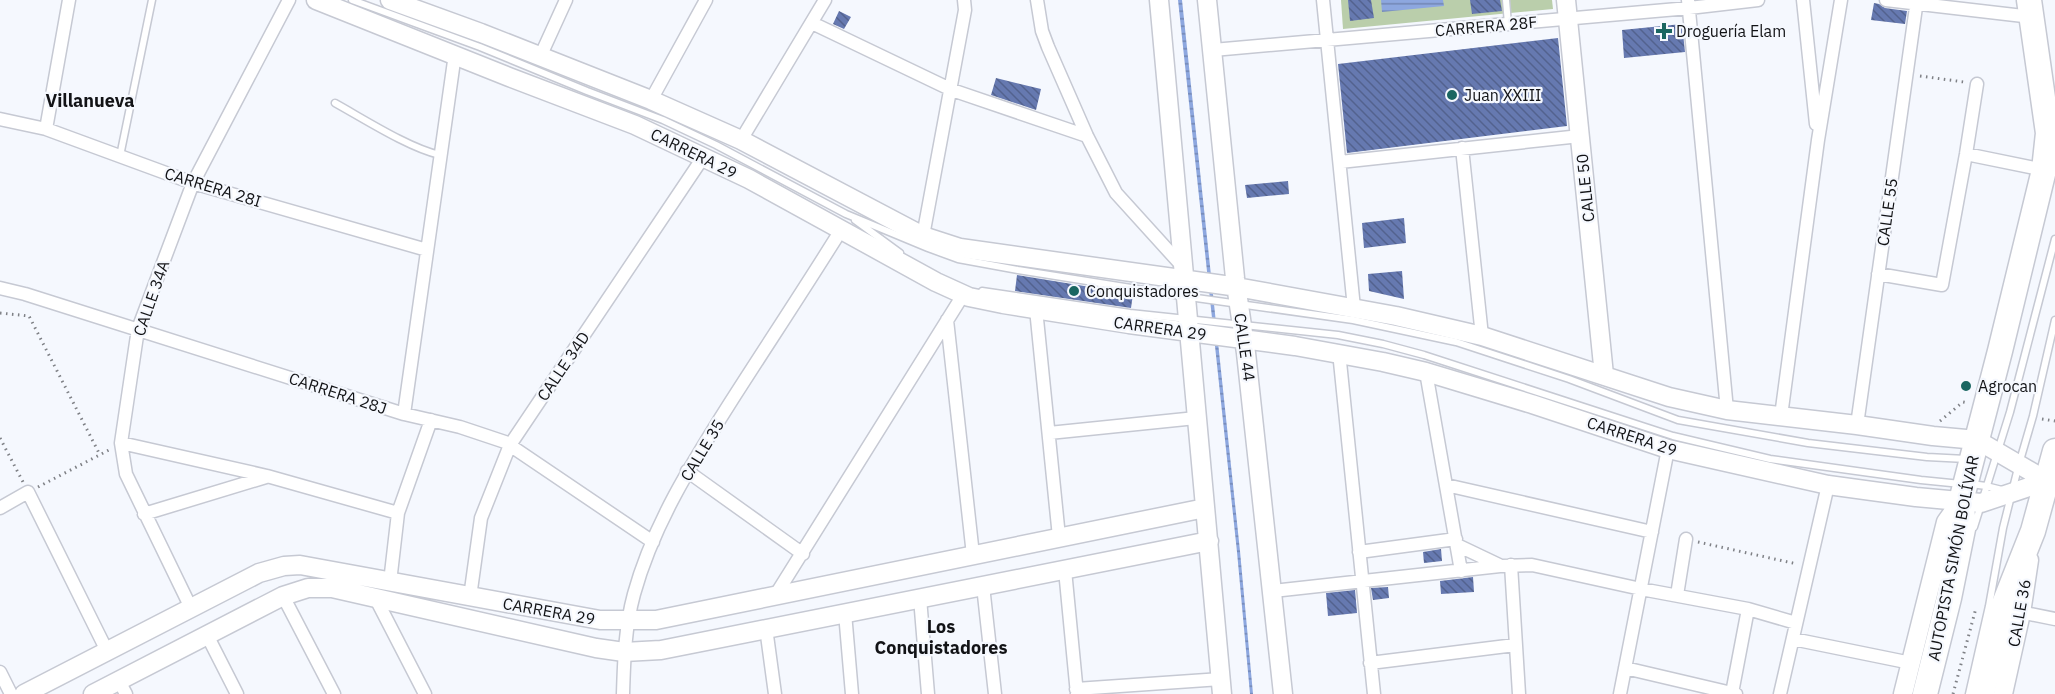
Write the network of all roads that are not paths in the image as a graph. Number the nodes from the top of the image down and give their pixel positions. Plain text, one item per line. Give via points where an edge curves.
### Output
1 (69, 0) edge
2 (152, 0) edge
3 (289, 0) edge
4 (316, 0) edge
5 (352, 0) edge
6 (390, 0) edge
7 (566, 0) edge
8 (706, 0) edge
9 (825, 0) edge
10 (964, 0) edge
11 (1037, 0) edge
12 (1159, 0) edge
13 (1207, 0) edge
14 (1323, 0) edge
15 (1506, 0) edge
16 (1566, 0) edge
17 (1758, 0) edge
18 (1803, 0) edge
19 (1841, 0) edge
20 (1886, 0) edge
21 (1917, 2) edge
22 (1689, 4) edge
23 (2030, 8) edge
24 (1568, 19) junction
25 (812, 22) junction
26 (1508, 24) junction
27 (1328, 40) junction
28 (1213, 50) junction
29 (455, 54) junction
30 (540, 57) junction
31 (1977, 84) road end
32 (952, 90) junction
33 (651, 100) junction
34 (335, 103) dead end
35 (0, 119) edge
36 (46, 129) junction
37 (1087, 136) junction
38 (1580, 136) junction
39 (741, 140) junction
40 (1818, 140) junction
41 (1462, 148) junction
42 (1966, 154) junction
43 (441, 155) junction
44 (120, 156) junction
45 (704, 156) junction
46 (1340, 162) junction
47 (2044, 170) junction
48 (193, 183) junction
49 (844, 222) junction
50 (923, 236) junction
51 (2055, 239) edge
52 (427, 250) junction
53 (908, 258) dead end
54 (917, 263) dead end
55 (927, 268) dead end
56 (1878, 274) junction
57 (1188, 284) junction
58 (0, 288) edge
59 (968, 292) junction
60 (1235, 295) junction
61 (1354, 308) junction
62 (1036, 309) junction
63 (947, 320) junction
64 (2055, 320) edge
65 (1190, 326) junction
66 (138, 329) junction
67 (1239, 332) junction
68 (1482, 336) junction
69 (1340, 352) junction
70 (1426, 372) junction
71 (1604, 375) junction
72 (1727, 410) junction
73 (404, 414) junction
74 (1781, 416) junction
75 (1196, 418) junction
76 (431, 420) junction
77 (1857, 425) junction
78 (1049, 433) junction
79 (121, 443) junction
80 (510, 445) junction
81 (1668, 449) junction
82 (2055, 451) edge
83 (1983, 452) junction
84 (2019, 464) junction
85 (687, 471) junction
86 (267, 476) junction
87 (2051, 482) edge
88 (1446, 485) junction
89 (1828, 485) junction
90 (1974, 493) junction
91 (2011, 493) junction
92 (0, 508) edge
93 (1205, 508) junction
94 (144, 513) junction
95 (398, 513) junction
96 (1171, 515) junction
97 (1652, 532) junction
98 (1972, 536) dead end
99 (1059, 537) junction
100 (1686, 539) road end
101 (1209, 541) junction
102 (653, 542) junction
103 (1456, 542) junction
104 (1175, 548) junction
105 (1359, 552) junction
106 (803, 554) junction
107 (973, 555) junction
108 (1505, 566) junction
109 (1065, 570) junction
110 (1461, 571) junction
111 (390, 582) junction
112 (1362, 582) junction
113 (983, 585) junction
114 (1641, 589) junction
115 (1273, 591) junction
116 (1677, 595) junction
117 (284, 596) junction
118 (775, 596) junction
119 (470, 597) junction
120 (920, 598) junction
121 (376, 599) junction
122 (191, 608) junction
123 (1748, 609) junction
124 (2004, 609) junction
125 (845, 613) junction
126 (2055, 619) edge
127 (600, 620) junction
128 (656, 620) junction
129 (629, 621) junction
130 (1796, 624) junction
131 (766, 628) junction
132 (207, 635) junction
133 (1792, 639) junction
134 (1515, 645) junction
135 (596, 648) junction
136 (661, 650) junction
137 (107, 651) junction
138 (624, 652) junction
139 (1371, 663) junction
140 (1911, 663) junction
141 (1625, 668) junction
142 (0, 672) edge
143 (122, 687) edge
144 (1222, 687) edge
145 (1077, 692) edge
146 (11, 694) edge
147 (24, 694) edge
148 (93, 694) edge
149 (237, 694) edge
150 (334, 694) edge
151 (425, 694) edge
152 (623, 694) edge
153 (775, 694) edge
154 (852, 694) edge
155 (928, 694) edge
156 (995, 694) edge
157 (1283, 694) edge
158 (1374, 694) edge
159 (1519, 694) edge
160 (1620, 694) edge
161 (1734, 694) edge
162 (1780, 694) edge
163 (1903, 694) edge
164 (1925, 694) edge
165 (1969, 694) edge
166 (1982, 694) edge
167 (2003, 694) edge

1 - 36 street
2 - 44 lane
3 - 48 street, CALLE 34A
4 - 29 main road, CARRERA 29
5 - 49 lane via 663,120 716,145
6 - 30 main road, CARRERA 29
7 - 30 street
8 - 33 street
9 - 25 street
10 - 32 street
11 - 37 street via 1042,31
12 - 57 main road
13 - 28 main road, CALLE 44
14 - 27 street
15 - 26 lane
16 - 24 main road, CALLE 50
17 - 22 street, CARRERA 28F
18 - 40 street
19 - 40 street
20 - 21 street
21 - 23 street
21 - 56 street, CALLE 55
22 - 24 street, CARRERA 28F
22 - 72 street
23 - 47 highway, AUTOPISTA SIMÓN BOLÍVAR via 2048,133
24 - 26 street, CARRERA 28F
24 - 38 main road, CALLE 50
25 - 32 street
25 - 39 street
26 - 27 street, CARRERA 28F
27 - 28 street, CARRERA 28F
27 - 46 street
28 - 60 main road, CALLE 44
29 - 43 street
29 - 45 main road, CARRERA 29 via 635,124
30 - 33 main road, CARRERA 29
31 - 42 street
32 - 37 street
32 - 50 street
33 - 39 main road, CARRERA 29
34 - 43 lane
35 - 36 street, CARRERA 28I
36 - 44 street, CARRERA 28I
37 - 57 street via 1116,193
38 - 41 street
38 - 71 main road, CALLE 50
39 - 50 main road, CARRERA 29
40 - 74 street
41 - 46 street
41 - 68 street
42 - 47 street
42 - 56 street via 1942,285
43 - 52 street
44 - 48 street, CARRERA 28I
45 - 49 main road, CARRERA 29
45 - 80 street, CALLE 34D
46 - 61 street
47 - 83 highway, AUTOPISTA SIMÓN BOLÍVAR
48 - 52 street, CARRERA 28I
48 - 66 street, CALLE 34A
49 - 53 lane
49 - 57 lane via 958,259 1018,270
49 - 59 main road, CARRERA 29
49 - 85 street, CALLE 35
50 - 57 main road, CARRERA 29 via 960,248
51 - 83 lane via 2010,412
52 - 73 street
54 - 55 lane
56 - 77 street, CALLE 55
57 - 60 main road, CARRERA 29
57 - 65 main road
58 - 66 street, CARRERA 28J
59 - 62 main road, CARRERA 29 via 1003,304
59 - 63 street
59 - 65 lane via 1130,313
60 - 61 main road, CARRERA 29
60 - 67 main road, CALLE 44
60 - 83 lane via 1456,342 1678,420 1927,457
61 - 68 main road, CARRERA 29
62 - 65 main road, CARRERA 29
62 - 78 street
63 - 106 street
63 - 107 street
64 - 84 lane
65 - 67 main road, CARRERA 29
65 - 75 main road
66 - 73 street, CARRERA 28J
66 - 79 street, CALLE 34A
67 - 69 main road, CARRERA 29
67 - 90 lane via 1338,335 1383,344 1673,436 1770,459 1920,480
67 - 115 main road, CALLE 44
68 - 71 main road, CARRERA 29
69 - 70 main road, CARRERA 29
69 - 105 street
70 - 81 main road, CARRERA 29
70 - 88 street
71 - 72 main road, CARRERA 29 via 1669,397
72 - 74 main road, CARRERA 29
73 - 76 street, CARRERA 28J
74 - 77 main road, CARRERA 29
75 - 78 street
75 - 93 main road
76 - 80 street, CARRERA 28J
76 - 95 street
77 - 83 main road, CARRERA 29 via 1933,436
78 - 99 street
79 - 86 street
79 - 94 street, CALLE 34A via 126,474
80 - 102 street, CARRERA 28J
80 - 119 street, CALLE 34D via 481,518
81 - 89 main road, CARRERA 29
81 - 97 street
82 - 87 highway
83 - 84 main road, CARRERA 29
83 - 90 highway, AUTOPISTA SIMÓN BOLÍVAR
84 - 87 main road, CARRERA 29
84 - 91 lane
85 - 102 street, CALLE 35
85 - 106 street
86 - 94 street
86 - 95 street
87 - 91 main road, CARRERA 29
87 - 124 highway
88 - 97 street
88 - 103 street
89 - 90 main road, CARRERA 29 via 1916,497
89 - 130 street
90 - 91 main road, CARRERA 29
90 - 98 lane
90 - 140 main road via 1946,522
90 - 164 highway, AUTOPISTA SIMÓN BOLÍVAR
91 - 124 lane via 2003,528
92 - 137 street via 28,492
93 - 96 main road, CARRERA 29
93 - 101 main road
94 - 122 street, CALLE 34A
95 - 111 street
96 - 99 main road, CARRERA 29
96 - 104 main road via 1182,530
97 - 114 street
99 - 107 main road, CARRERA 29
100 - 116 street
101 - 104 main road, CARRERA 29
101 - 144 main road
102 - 129 street, CALLE 35 via 634,594
103 - 105 street
103 - 108 street
103 - 110 street
104 - 109 main road, CARRERA 29
105 - 112 street
106 - 118 street
107 - 118 main road, CARRERA 29
108 - 110 street
108 - 114 street via 1532,565
108 - 134 street
109 - 113 main road, CARRERA 29
109 - 145 street
110 - 112 street
111 - 119 main road, CARRERA 29
111 - 122 main road, CARRERA 29 via 300,565 284,566 260,573
112 - 115 street
112 - 139 street
113 - 120 main road, CARRERA 29
113 - 156 street
114 - 116 street
114 - 141 street
115 - 157 main road, CALLE 44
116 - 123 street
117 - 121 main road, CARRERA 29 via 320,587
117 - 132 main road, CARRERA 29
117 - 150 street
118 - 128 main road, CARRERA 29
119 - 127 main road, CARRERA 29
120 - 125 main road, CARRERA 29
120 - 155 street
121 - 135 main road, CARRERA 29
121 - 151 street
122 - 137 main road, CARRERA 29
123 - 130 street
123 - 161 street
124 - 126 street
124 - 165 lane
124 - 166 highway
124 - 167 main road, CALLE 36
125 - 131 main road, CARRERA 29
125 - 154 street
127 - 129 main road, CARRERA 29
127 - 135 main road via 610,627 611,639 603,648
128 - 129 main road, CARRERA 29
128 - 136 main road via 645,634 650,646
129 - 138 street, CALLE 35
130 - 133 street
131 - 136 main road, CARRERA 29
131 - 153 street
132 - 143 main road, CARRERA 29
132 - 149 street
133 - 140 street
133 - 162 street
134 - 139 street
134 - 159 street
135 - 138 main road, CARRERA 29
136 - 138 main road, CARRERA 29
137 - 147 main road, CARRERA 29
138 - 152 street, CALLE 35
139 - 158 street
140 - 163 main road
141 - 160 street
141 - 161 street
142 - 146 street
143 - 148 main road, CARRERA 29
144 - 145 street

